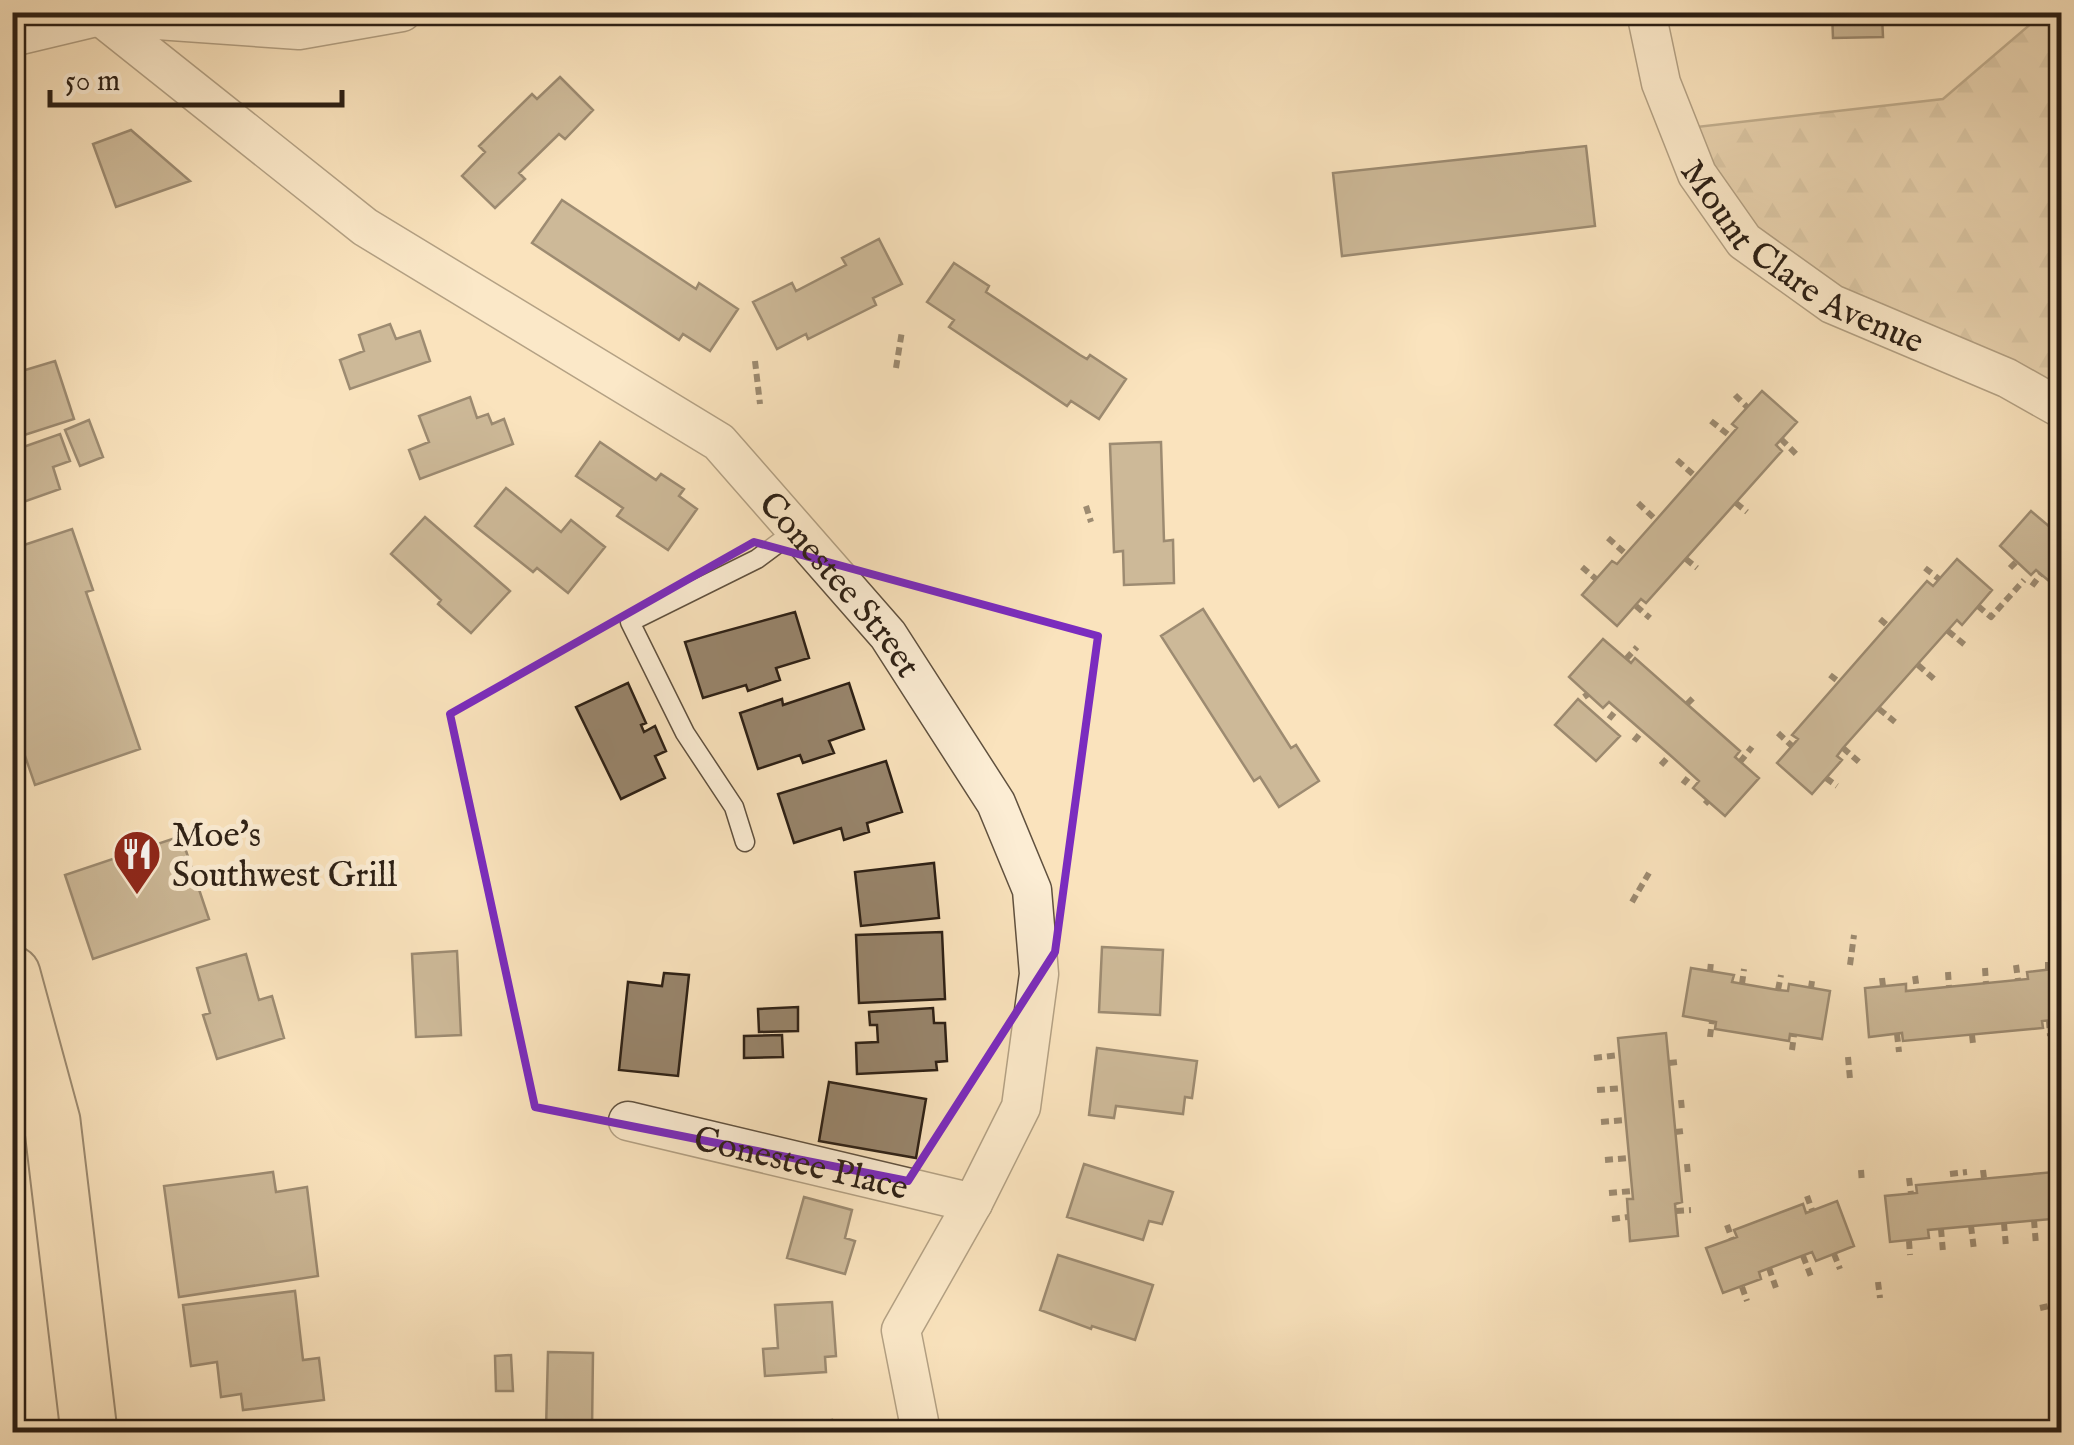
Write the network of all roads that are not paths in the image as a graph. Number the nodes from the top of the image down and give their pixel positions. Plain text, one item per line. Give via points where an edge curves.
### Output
1 (402, 12) edge
2 (1646, 12) edge
3 (100, 16) junction
4 (12, 37) edge
5 (2062, 408) edge
6 (796, 530) junction
7 (745, 842) dead end
8 (12, 974) edge
9 (628, 1122) dead end
10 (973, 1202) junction
11 (88, 1432) edge
12 (922, 1432) edge

1 - 3 street via 298,30
2 - 5 street, Mount Clare Avenue via 1661,83 1697,174 1744,241 1832,304
3 - 4 street
3 - 6 street, Conestee Street via 366,227 719,442
6 - 7 lane via 758,558 630,622 685,732 734,807
6 - 10 street, Conestee Street via 899,652 996,802 1032,890 1039,974 1022,1107
8 - 11 main road via 52,1121
9 - 10 street, Conestee Place
10 - 12 street, Conestee Street via 900,1330

